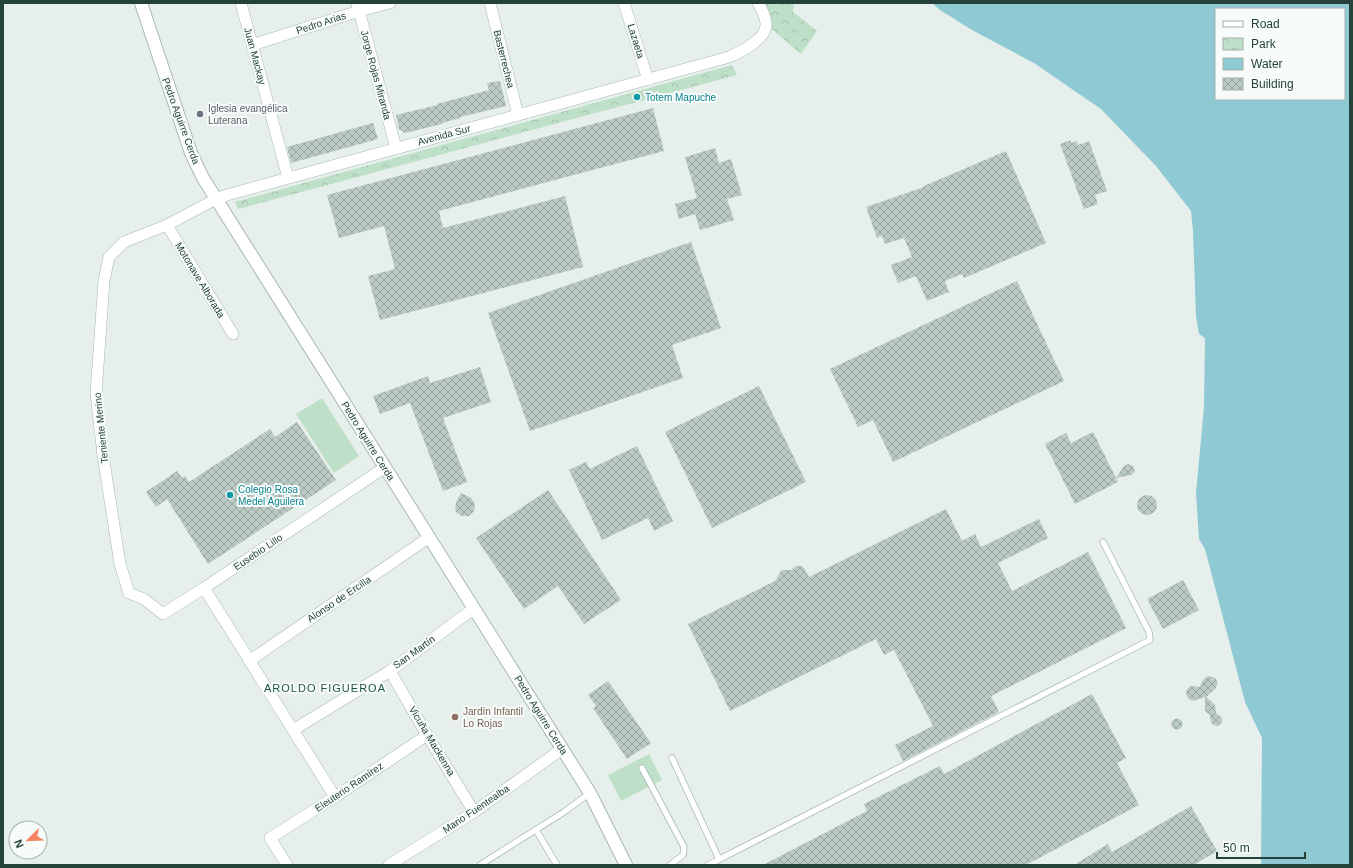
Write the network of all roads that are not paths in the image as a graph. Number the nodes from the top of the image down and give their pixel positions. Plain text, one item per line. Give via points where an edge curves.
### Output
1 (141, 3) edge
2 (241, 3) edge
3 (390, 3) edge
4 (490, 3) edge
5 (624, 3) edge
6 (758, 3) edge
7 (358, 7) edge
8 (252, 45) junction
9 (648, 80) junction
10 (518, 115) junction
11 (396, 148) junction
12 (288, 178) junction
13 (216, 199) junction
14 (167, 225) junction
15 (124, 242) joint
16 (233, 334) dead end
17 (384, 468) junction
18 (428, 538) junction
19 (1103, 542) dead end
20 (204, 588) junction
21 (129, 593) joint
22 (473, 609) junction
23 (249, 661) junction
24 (390, 670) junction
25 (292, 730) junction
26 (427, 735) junction
27 (562, 749) junction
28 (672, 758) dead end
29 (642, 768) dead end
30 (590, 793) junction
31 (334, 797) junction
32 (474, 812) junction
33 (536, 830) junction
34 (719, 859) junction
35 (287, 865) edge
36 (389, 865) edge
37 (480, 865) edge
38 (557, 865) edge
39 (626, 865) edge
40 (670, 865) edge
41 (708, 865) edge

1 - 13 street, Pedro Aguirre Cerda via 192,153
2 - 8 street, Juan Mackay
3 - 7 street, Pedro Arias
4 - 10 street, Basterrechea
5 - 9 street, Lazaeta
6 - 9 street, Avenida Sur via 767,25 764,33 748,48 729,57
7 - 8 street, Pedro Arias
7 - 11 street, Jorge Rojas Miranda
8 - 12 street, Juan Mackay
9 - 10 street, Avenida Sur
10 - 11 street, Avenida Sur
11 - 12 street, Avenida Sur
12 - 13 street, Avenida Sur
13 - 14 street, Avenida Sur
13 - 17 street, Pedro Aguirre Cerda
14 - 15 street, Avenida Sur
14 - 16 street, Motonave Alborada
15 - 21 street, Teniente Merino via 109,257 104,281 96,394 120,564
17 - 18 street, Pedro Aguirre Cerda
17 - 20 street, Eusebio Lillo
18 - 22 street, Pedro Aguirre Cerda
18 - 23 street, Alonso de Ercilla
19 - 34 lane via 1149,632 1150,640
20 - 21 street, Eusebio Lillo via 163,614 144,599
20 - 23 street
22 - 24 street, San Martín
22 - 27 street, Pedro Aguirre Cerda
23 - 25 street
24 - 25 street, San Martín
24 - 26 street, Vicuña Mackenna
25 - 31 street
26 - 31 street, Eleuterio Ramírez
26 - 32 street, Vicuña Mackenna
27 - 30 street, Pedro Aguirre Cerda
27 - 32 street, Mario Fuentealba
28 - 34 lane
29 - 40 lane via 684,847 683,855
30 - 33 lane
30 - 39 street, Pedro Aguirre Cerda
31 - 35 street, Eleuterio Ramírez via 270,838
32 - 36 street, Mario Fuentealba
33 - 37 lane
33 - 38 lane
34 - 41 lane

